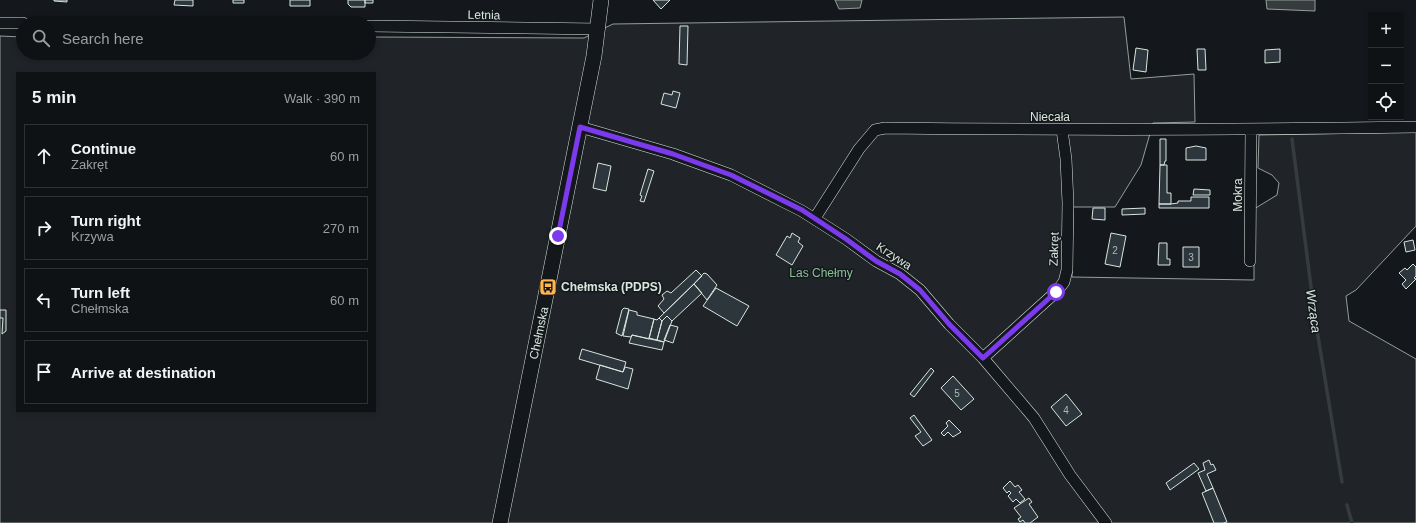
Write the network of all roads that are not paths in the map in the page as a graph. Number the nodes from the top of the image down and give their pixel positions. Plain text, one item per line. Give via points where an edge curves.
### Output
1 (601, 0) edge
2 (0, 23) edge
3 (16, 23) edge
4 (376, 26) edge
5 (599, 29) junction
6 (580, 127) junction
7 (1416, 127) edge
8 (1062, 130) junction
9 (1251, 130) junction
10 (815, 218) junction
11 (1250, 261) dead end
12 (983, 358) junction
13 (500, 523) edge
14 (1106, 523) edge

1 - 5 street, Chełmska
2 - 3 street
4 - 5 street, Letnia
5 - 6 street, Chełmska
6 - 10 street, Krzywa via 673,154 731,175
6 - 13 street, Chełmska
7 - 9 street, Niecała
8 - 9 street, Niecała
8 - 10 street, Niecała via 875,130 859,149
8 - 12 street, Zakręt via 1068,203 1067,270 1064,282
9 - 11 street, Mokra
10 - 12 street, Krzywa via 920,290
12 - 14 street, Krzywa via 1034,418 1070,475

